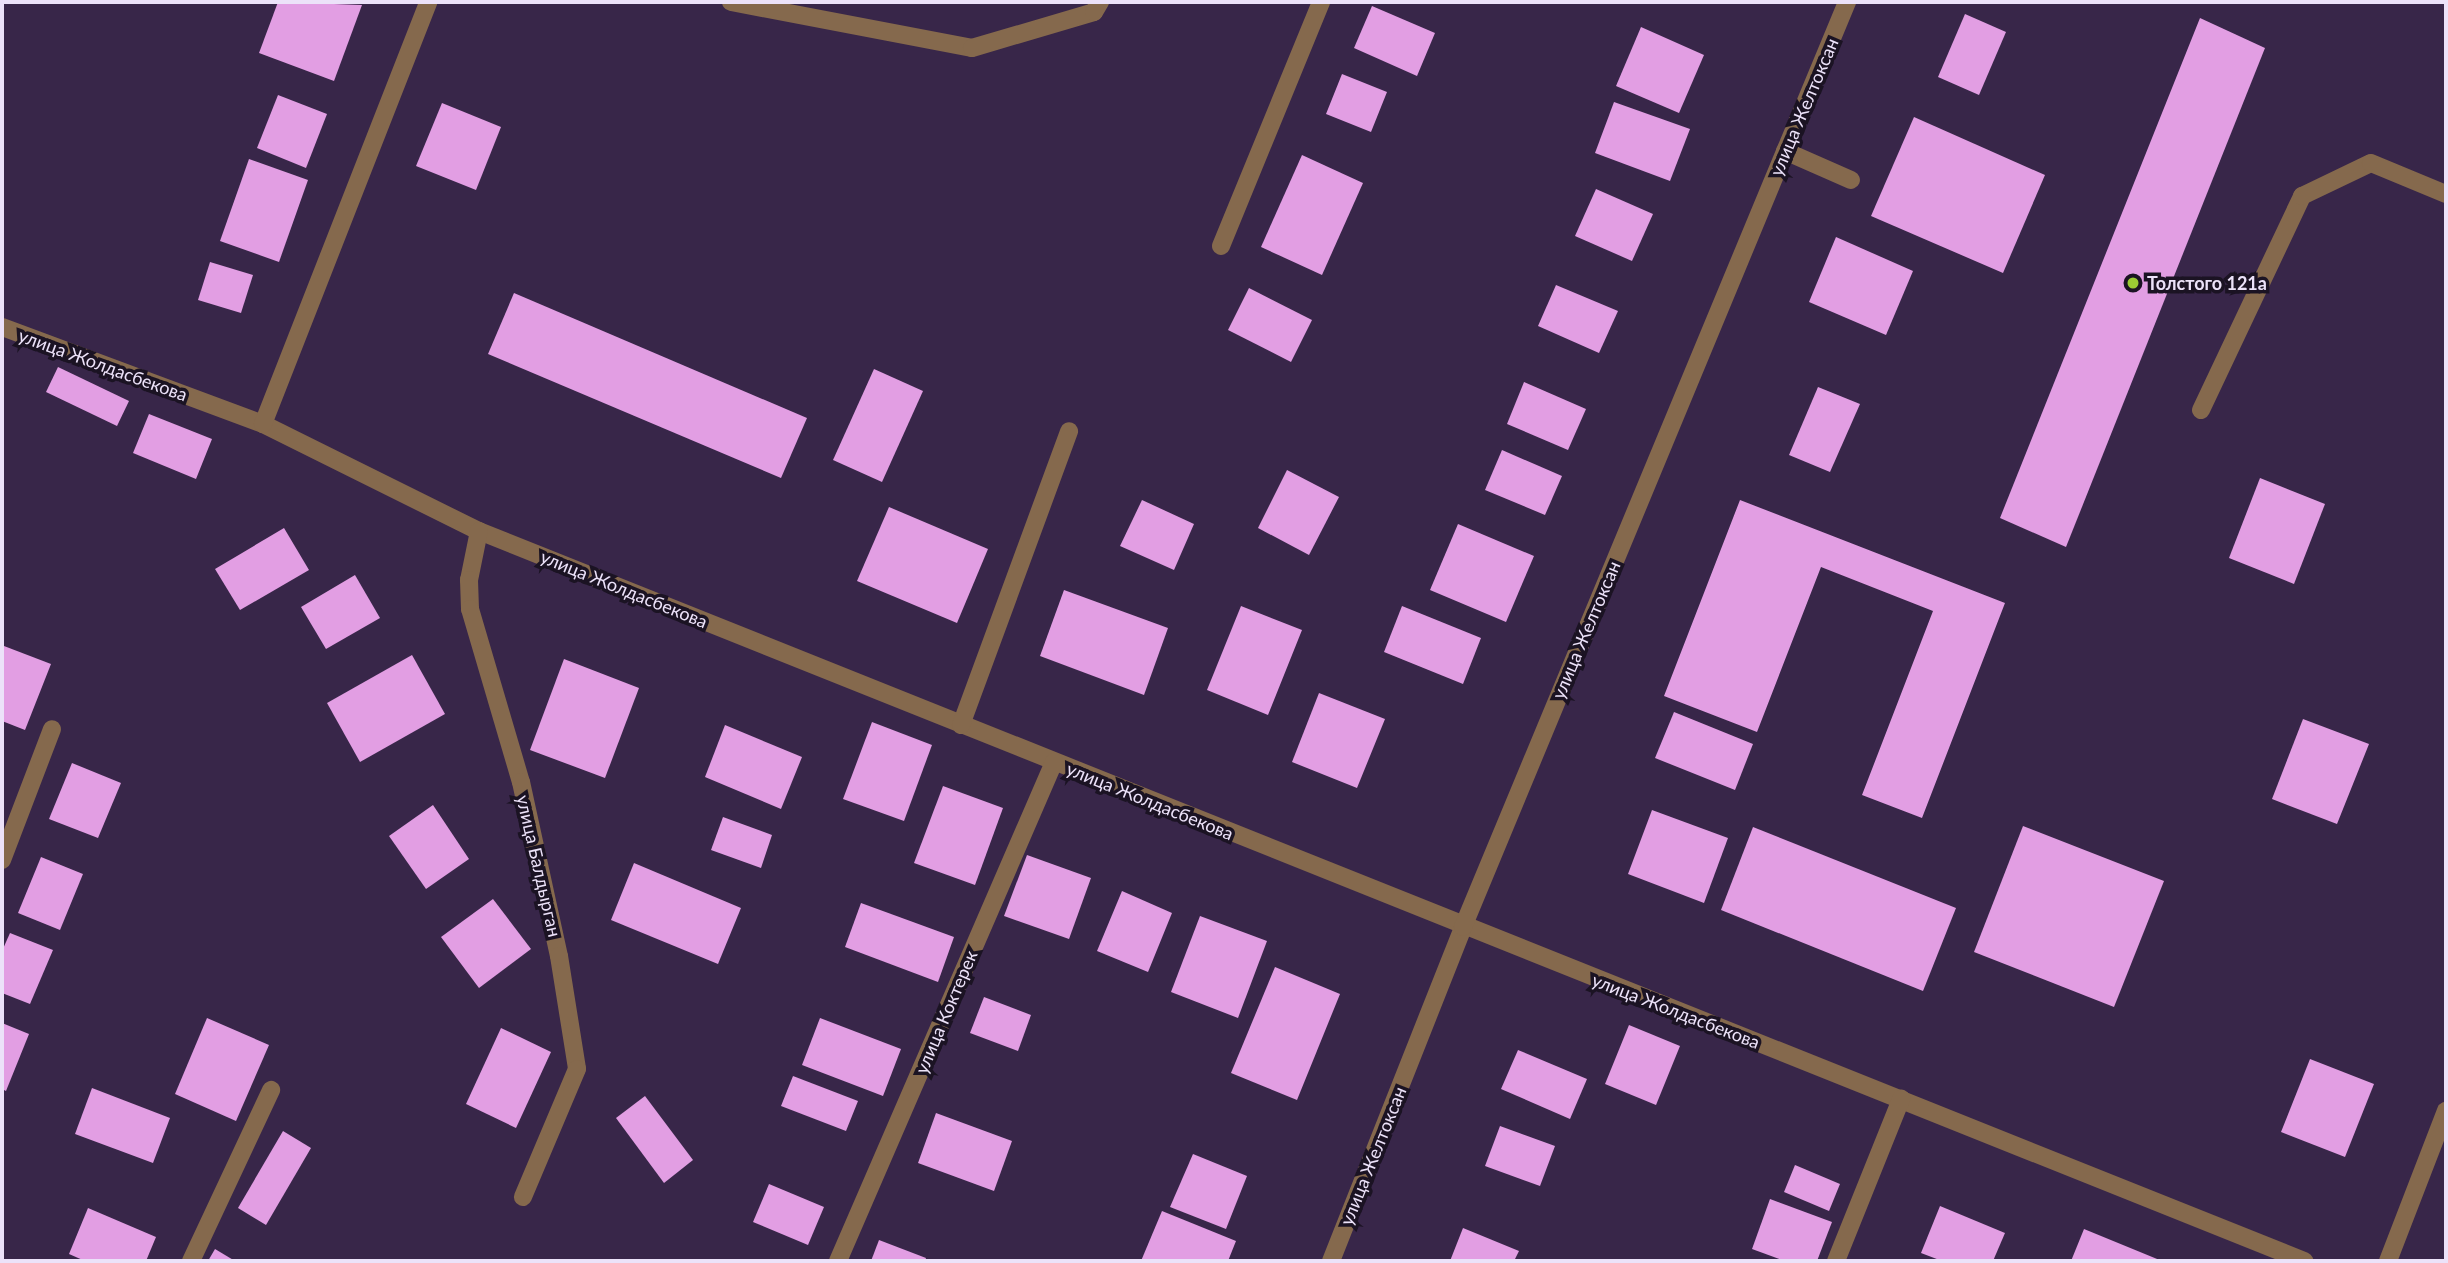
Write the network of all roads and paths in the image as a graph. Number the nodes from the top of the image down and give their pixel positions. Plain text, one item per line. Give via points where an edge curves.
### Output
1 (428, 2) edge
2 (731, 2) edge
3 (1100, 2) edge
4 (1321, 2) edge
5 (1847, 2) edge
6 (1785, 152) junction
7 (1851, 180) dead end
8 (2446, 194) edge
9 (1221, 246) dead end
10 (2, 327) edge
11 (2201, 410) dead end
12 (262, 424) junction
13 (1069, 430) dead end
14 (479, 531) junction
15 (961, 725) junction
16 (52, 729) dead end
17 (1054, 762) junction
18 (2, 860) edge
19 (1463, 927) junction
20 (271, 1090) dead end
21 (1900, 1099) junction
22 (2446, 1111) edge
23 (523, 1197) dead end
24 (191, 1261) edge
25 (838, 1261) edge
26 (1331, 1261) edge
27 (1836, 1261) edge
28 (2304, 1261) edge
29 (2388, 1261) edge

1 - 12 street
2 - 3 street via 972,48 1094,12
4 - 9 street
5 - 6 street, улица Желтоксан
6 - 7 street
6 - 19 street, улица Желтоксан
8 - 11 street via 2371,163 2302,197
10 - 12 street, улица Жолдасбекова
12 - 14 street, улица Жолдасбекова
13 - 15 street
14 - 15 street, улица Жолдасбекова
14 - 23 street, улица Балдырган via 469,580 470,609 521,782 559,956 577,1069
15 - 17 street, улица Жолдасбекова
16 - 18 street
17 - 19 street, улица Жолдасбекова
17 - 25 street, улица Коктерек
19 - 21 street, улица Жолдасбекова
19 - 26 street, улица Желтоксан
20 - 24 street
21 - 27 street
21 - 28 street, улица Жолдасбекова
22 - 29 street

